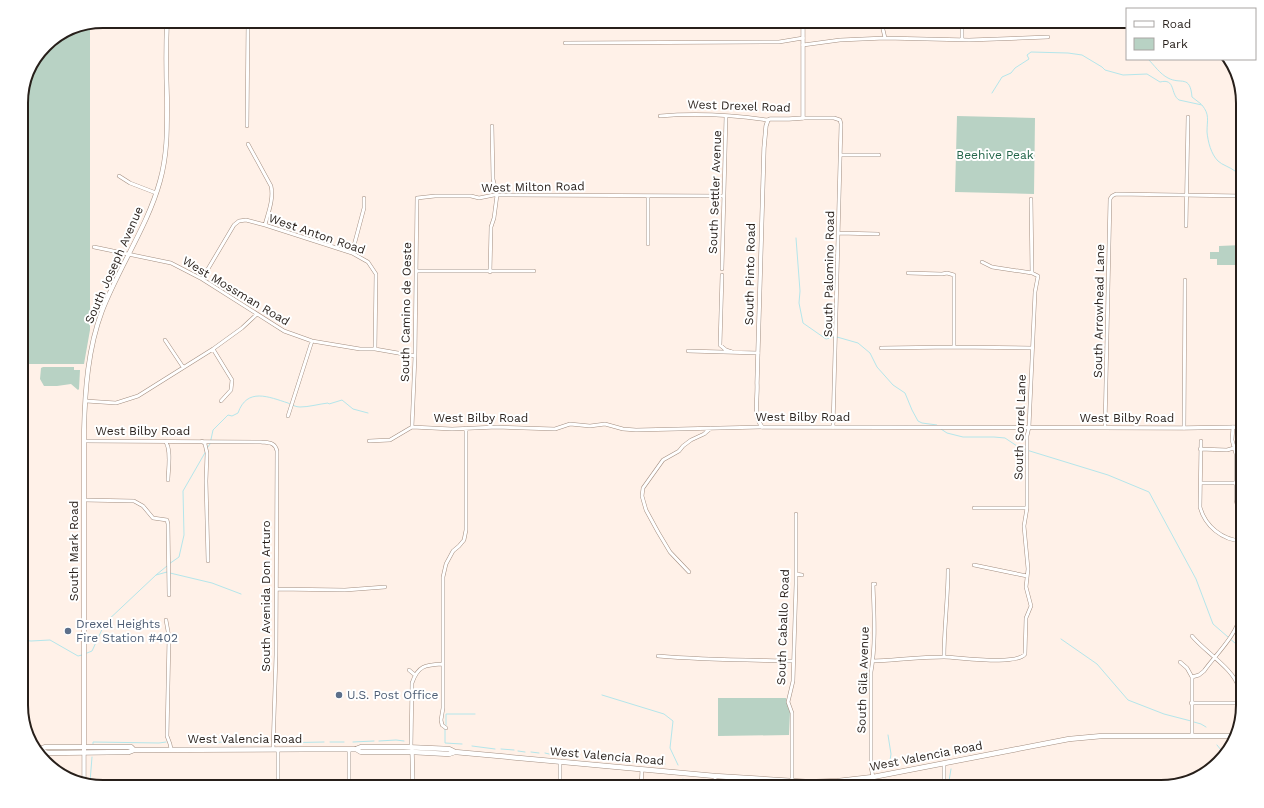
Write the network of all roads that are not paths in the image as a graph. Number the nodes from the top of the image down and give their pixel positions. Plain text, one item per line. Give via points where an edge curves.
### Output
1 (166, 28) edge
2 (248, 28) edge
3 (802, 28) edge
4 (883, 28) edge
5 (962, 28) edge
6 (803, 38) junction
7 (885, 38) junction
8 (1048, 38) dead end
9 (962, 40) junction
10 (565, 43) dead end
11 (803, 45) junction
12 (660, 116) dead end
13 (726, 116) junction
14 (1188, 117) dead end
15 (803, 118) junction
16 (768, 120) junction
17 (841, 122) joint
18 (247, 126) dead end
19 (492, 126) dead end
20 (248, 144) dead end
21 (879, 154) dead end
22 (840, 155) junction
23 (119, 176) dead end
24 (156, 193) junction
25 (497, 195) junction
26 (1186, 195) junction
27 (648, 196) junction
28 (723, 196) junction
29 (1236, 196) edge
30 (364, 198) dead end
31 (418, 198) joint
32 (1031, 199) dead end
33 (265, 225) junction
34 (1186, 226) dead end
35 (839, 234) junction
36 (878, 234) dead end
37 (648, 244) dead end
38 (94, 247) dead end
39 (352, 253) junction
40 (128, 254) junction
41 (982, 262) dead end
42 (722, 269) dead end
43 (417, 271) junction
44 (490, 272) junction
45 (534, 272) dead end
46 (908, 273) dead end
47 (1032, 273) junction
48 (722, 275) dead end
49 (202, 279) junction
50 (1185, 280) dead end
51 (256, 315) junction
52 (165, 340) dead end
53 (312, 341) junction
54 (954, 347) junction
55 (881, 348) dead end
56 (1032, 348) junction
57 (212, 349) junction
58 (375, 349) junction
59 (688, 352) dead end
60 (732, 352) junction
61 (758, 353) junction
62 (415, 356) junction
63 (183, 367) junction
64 (86, 401) junction
65 (220, 401) dead end
66 (288, 416) dead end
67 (412, 427) junction
68 (762, 427) junction
69 (833, 427) junction
70 (1029, 427) junction
71 (1105, 427) junction
72 (1233, 427) joint
73 (466, 428) junction
74 (711, 428) junction
75 (1184, 428) junction
76 (84, 441) junction
77 (202, 441) junction
78 (369, 441) dead end
79 (1200, 441) dead end
80 (165, 442) junction
81 (274, 444) joint
82 (1234, 448) junction
83 (1200, 449) junction
84 (168, 480) dead end
85 (1236, 482) junction
86 (1201, 483) junction
87 (84, 500) junction
88 (1236, 500) edge
89 (974, 508) dead end
90 (1027, 508) junction
91 (796, 514) dead end
92 (1236, 541) edge
93 (208, 560) dead end
94 (974, 565) dead end
95 (948, 570) dead end
96 (689, 572) dead end
97 (796, 574) junction
98 (802, 575) dead end
99 (1027, 576) junction
100 (874, 584) dead end
101 (385, 588) dead end
102 (276, 589) junction
103 (169, 595) dead end
104 (166, 620) dead end
105 (1236, 627) edge
106 (1192, 636) dead end
107 (658, 656) dead end
108 (944, 657) junction
109 (1213, 658) junction
110 (793, 661) junction
111 (873, 661) junction
112 (1180, 662) dead end
113 (443, 664) junction
114 (416, 666) dead end
115 (419, 669) junction
116 (409, 670) dead end
117 (415, 675) junction
118 (1192, 677) junction
119 (1236, 682) edge
120 (1191, 704) junction
121 (1236, 704) edge
122 (446, 728) dead end
123 (1192, 736) junction
124 (1229, 736) edge
125 (43, 749) edge
126 (171, 749) junction
127 (273, 749) junction
128 (278, 749) junction
129 (349, 749) junction
130 (411, 749) junction
131 (84, 750) junction
132 (560, 761) junction
133 (944, 764) junction
134 (642, 769) junction
135 (715, 776) junction
136 (84, 777) edge
137 (871, 777) junction
138 (278, 780) edge
139 (349, 780) edge
140 (413, 780) edge
141 (560, 780) edge
142 (641, 780) edge
143 (715, 780) edge
144 (754, 780) edge
145 (792, 780) edge
146 (842, 780) edge
147 (871, 780) edge
148 (944, 780) edge

1 - 24 main road, South Joseph Avenue via 167,140
2 - 18 street
3 - 6 street
4 - 7 street
5 - 9 street
6 - 10 street via 779,42
6 - 11 street
7 - 9 street
7 - 11 street
8 - 9 street
11 - 15 street
12 - 13 street, West Drexel Road
13 - 16 street, West Drexel Road
13 - 28 street, South Settler Avenue
14 - 26 street
15 - 16 street, West Drexel Road
15 - 17 street, West Drexel Road via 834,118
16 - 61 street, South Pinto Road via 764,148
17 - 22 street, South Palomino Road
19 - 25 street via 493,179
20 - 33 street via 272,192
21 - 22 street
22 - 35 street, South Palomino Road
23 - 24 street
24 - 40 main road, South Joseph Avenue
25 - 27 street, West Milton Road
25 - 31 street, West Milton Road via 479,198
25 - 44 street via 491,227
26 - 29 street
26 - 34 street
26 - 71 street, South Arrowhead Lane via 1116,194 1110,199
27 - 28 street, West Milton Road
27 - 37 street
28 - 42 street, South Settler Avenue
30 - 39 street via 364,208
31 - 43 street, South Camino de Oeste
32 - 47 street, South Sorrel Lane
33 - 39 street, West Anton Road
33 - 49 street, West Anton Road via 246,220 234,225
35 - 36 street
35 - 69 street, South Palomino Road
38 - 40 street, West Mossman Road
39 - 58 street, West Anton Road via 368,262 376,274
40 - 49 street, West Mossman Road via 171,263
40 - 64 main road, South Joseph Avenue via 103,309 94,336
41 - 47 street via 992,267
43 - 44 street
43 - 62 street, South Camino de Oeste
44 - 45 street
46 - 54 street via 954,275
47 - 56 street, South Sorrel Lane via 1038,276
48 - 60 street via 720,345
49 - 51 street, West Mossman Road
50 - 75 street
51 - 53 street, West Mossman Road via 284,331
51 - 57 street
52 - 63 street
53 - 58 street, West Mossman Road
53 - 66 street
54 - 55 street
54 - 56 street
56 - 70 street, South Sorrel Lane
57 - 63 street
57 - 65 street via 232,380 231,390
58 - 62 street, West Mossman Road
59 - 60 street
60 - 61 street
61 - 68 street, South Pinto Road via 757,416
62 - 67 street, South Camino de Oeste
63 - 64 street via 138,396 116,403
64 - 76 main road, South Joseph Avenue
67 - 73 street, West Bilby Road
67 - 78 street via 390,440
68 - 69 street, West Bilby Road
68 - 74 street, West Bilby Road
69 - 70 street, West Bilby Road
70 - 71 street, West Bilby Road
70 - 90 street, South Sorrel Lane
71 - 75 street, West Bilby Road
72 - 75 street, West Bilby Road
72 - 82 street
73 - 74 street, West Bilby Road via 555,429 574,424 605,424 636,430
73 - 113 street via 466,530 464,540 453,551 443,576
74 - 96 street via 664,460 643,488 642,496 646,510 658,532 670,552
76 - 80 street, West Bilby Road
76 - 87 main road, South Mark Road
77 - 80 street, West Bilby Road
77 - 81 street, West Bilby Road
77 - 93 street, West Bilby Road via 207,453
79 - 83 street
80 - 84 street via 170,449
81 - 102 street, South Avenida Don Arturo via 277,451
82 - 83 street
82 - 85 street
83 - 86 street
85 - 86 street
85 - 88 street
86 - 92 street via 1202,515 1219,534
87 - 103 street via 134,500 152,518 167,520
87 - 131 main road, South Mark Road
89 - 90 street
90 - 99 street, South Sorrel Lane via 1024,526
91 - 97 street, South Caballo Road
94 - 99 street
95 - 108 street
97 - 98 street
97 - 110 street, South Caballo Road
99 - 108 street, South Sorrel Lane via 1027,592 1031,606 1026,618 1024,656 1015,659 982,660
100 - 111 street, South Gila Avenue
101 - 102 street
102 - 127 street, South Avenida Don Arturo
104 - 126 street via 169,637 167,736
105 - 109 street
106 - 109 street
107 - 110 street
108 - 111 street
109 - 118 street via 1204,671
109 - 119 street via 1234,677
110 - 145 street, South Caballo Road via 793,681 788,702 792,713
111 - 137 street, South Gila Avenue
112 - 118 street
113 - 115 street via 426,665
113 - 122 street via 441,720
114 - 115 street
115 - 117 street
116 - 117 street
117 - 130 street via 412,682
118 - 120 street
120 - 121 street
120 - 123 street
123 - 124 main road, West Valencia Road
123 - 133 main road, West Valencia Road via 1076,738
125 - 131 main road, West Valencia Road
126 - 127 main road, West Valencia Road
126 - 131 main road, West Valencia Road via 129,752
127 - 128 main road, West Valencia Road
128 - 129 main road, West Valencia Road
128 - 138 street
129 - 130 main road, West Valencia Road via 361,752
129 - 139 street
130 - 132 main road, West Valencia Road
130 - 140 street
131 - 136 street, South Mark Road
132 - 134 main road, West Valencia Road
132 - 141 street
133 - 137 main road, West Valencia Road
133 - 148 street
134 - 135 main road, West Valencia Road
134 - 142 street
135 - 143 street
135 - 144 main road, West Valencia Road
137 - 146 main road, West Valencia Road
137 - 147 street, South Gila Avenue

